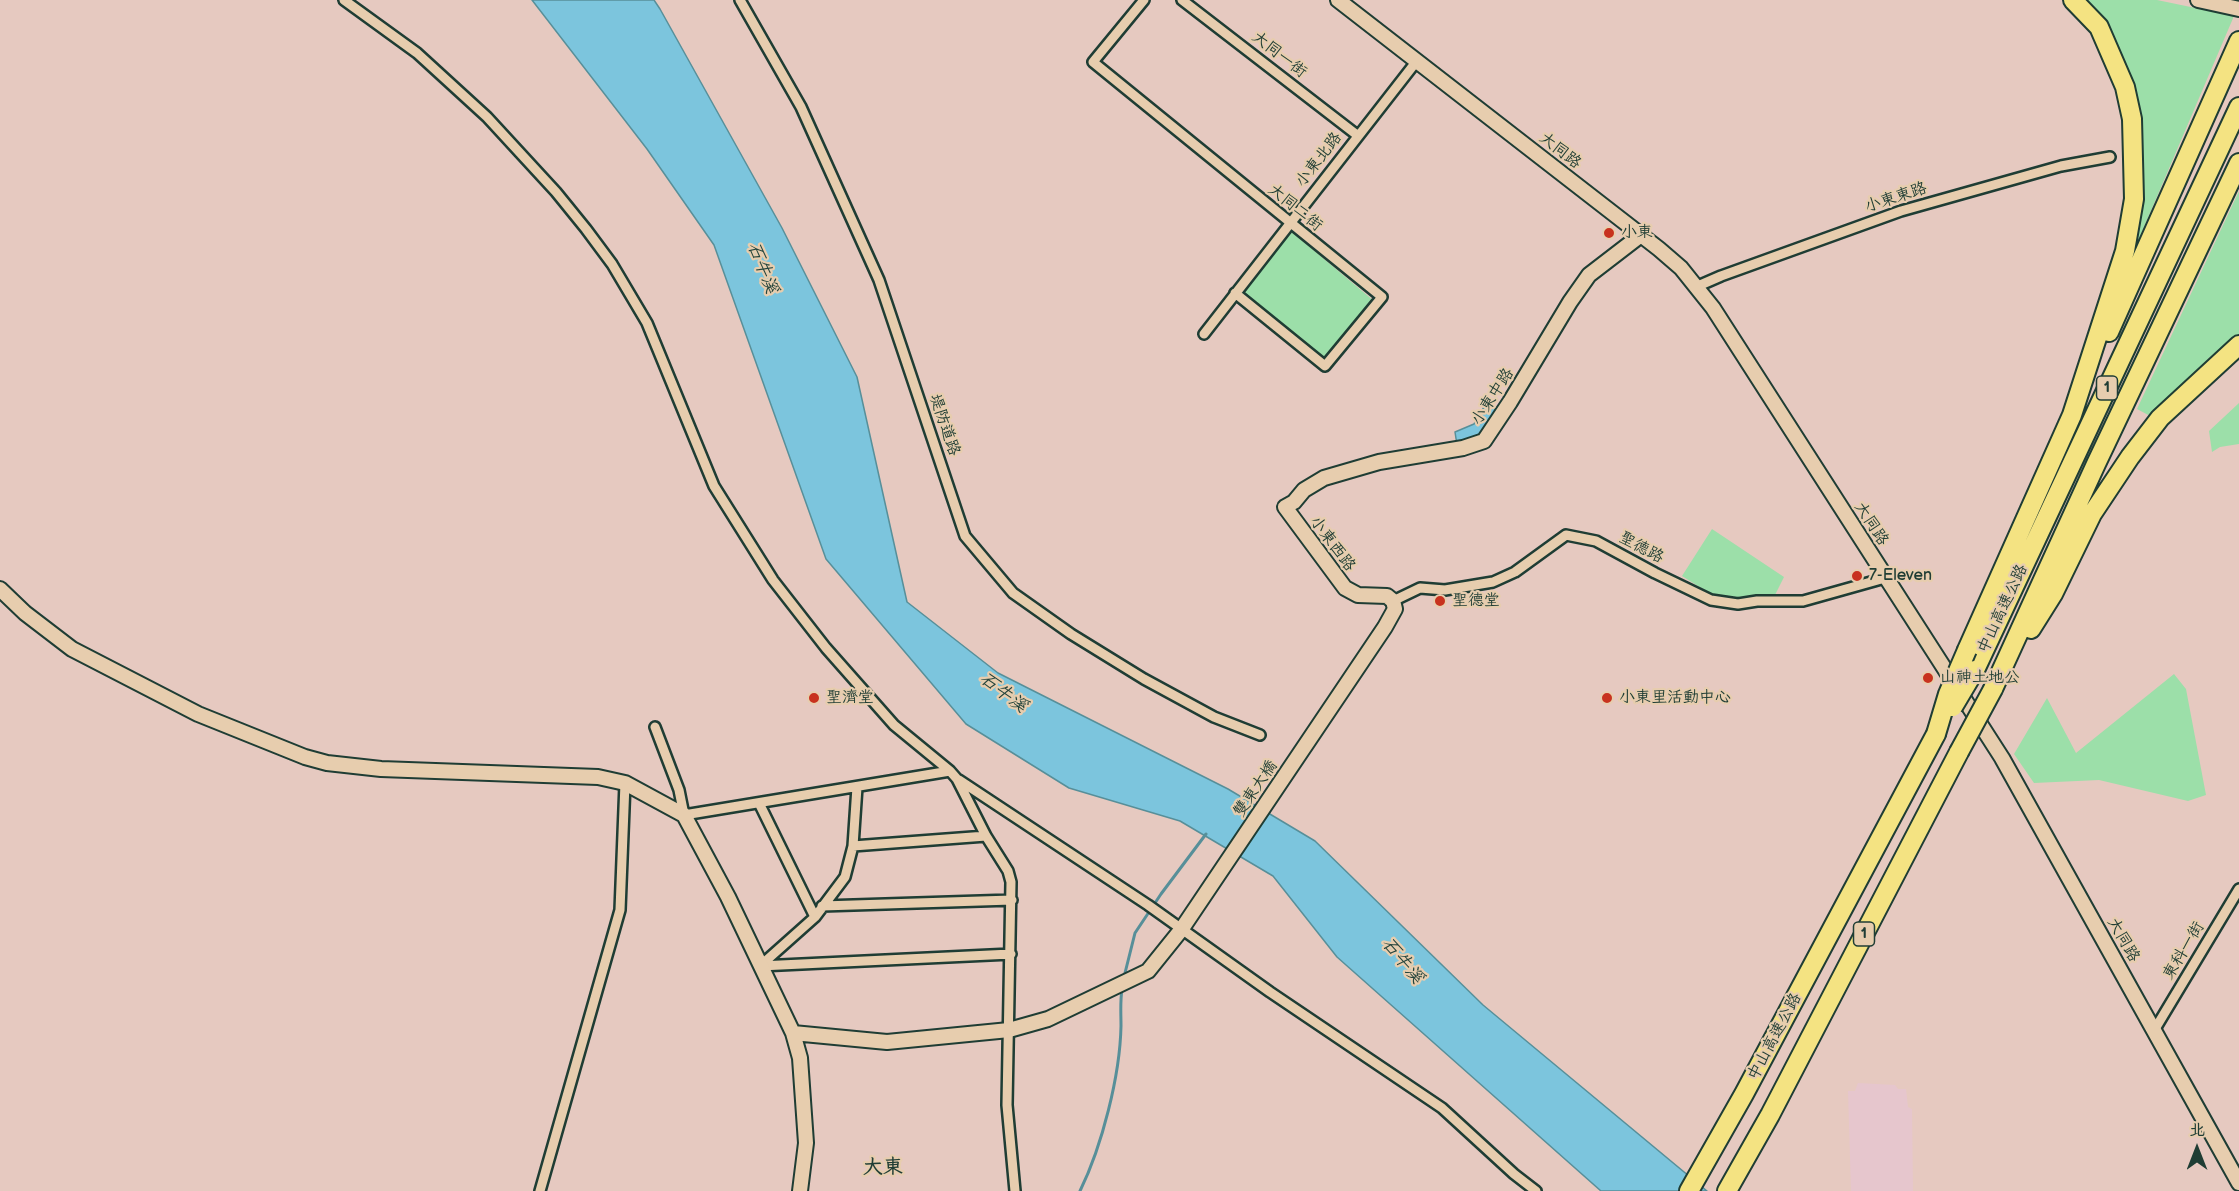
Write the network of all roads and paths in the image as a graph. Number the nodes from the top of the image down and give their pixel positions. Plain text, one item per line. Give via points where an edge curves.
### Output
1 (344, 0) edge
2 (740, 0) edge
3 (1144, 0) edge
4 (1182, 0) edge
5 (1338, 0) edge
6 (2073, 0) edge
7 (2198, 0) edge
8 (2239, 9) edge
9 (2239, 41) edge
10 (1416, 62) junction
11 (2239, 107) edge
12 (1357, 135) junction
13 (2110, 157) dead end
14 (2239, 164) edge
15 (1290, 223) junction
16 (1641, 235) junction
17 (1698, 286) junction
18 (1235, 293) junction
19 (1204, 334) dead end
20 (2239, 345) edge
21 (2072, 415) junction
22 (1285, 507) joint
23 (1886, 578) junction
24 (0, 589) edge
25 (1393, 601) junction
26 (1993, 689) junction
27 (655, 727) dead end
28 (1936, 734) junction
29 (1260, 735) dead end
30 (954, 775) junction
31 (625, 783) junction
32 (856, 787) junction
33 (759, 803) junction
34 (684, 814) junction
35 (986, 836) junction
36 (853, 846) junction
37 (2239, 889) edge
38 (1012, 900) junction
39 (822, 906) junction
40 (815, 917) junction
41 (1181, 930) junction
42 (1011, 954) junction
43 (760, 966) junction
44 (2155, 1029) junction
45 (1009, 1030) junction
46 (793, 1034) junction
47 (2239, 1183) edge
48 (540, 1191) edge
49 (800, 1191) edge
50 (1015, 1191) edge
51 (1536, 1191) edge
52 (1689, 1191) edge
53 (1726, 1191) edge

1 - 30 street via 417,53 487,117 586,229 647,322 714,486 773,580 894,725
2 - 29 street, 堤防道路 via 801,107 879,280 965,536 1013,593 1071,634 1214,717
3 - 15 street, 大同二街 via 1093,62
4 - 12 street, 大同一街
5 - 10 street, 大同路
6 - 21 highway via 2098,27 2125,87 2133,119 2134,199 2125,251
7 - 8 street
9 - 21 highway
10 - 12 street, 小東北路
10 - 16 street, 大同路
11 - 28 highway, 中山高速公路 / 1, bridge via 1975,670
12 - 15 street, 小東北路
13 - 17 street, 小東東路 via 2061,166 1901,211
14 - 26 highway, 中山高速公路 / 1
15 - 18 street, 小東北路
15 - 18 street, 大同二街 via 1382,297 1326,366
16 - 17 street, 大同路
16 - 22 street, 小東中路 via 1589,275 1484,441 1379,462 1324,478
17 - 23 street, 大同路
18 - 19 street, 小東北路
20 - 26 highway via 2160,418 2130,457 2092,514 2053,594
21 - 28 highway, bridge via 1948,694
22 - 25 street, 小東西路 via 1345,588 1358,595 1387,596
23 - 25 street, 聖德路 via 1803,601 1738,604 1712,600 1596,541 1566,534 1515,572 1492,582 1445,590 1420,588
23 - 44 street, 大同路 via 2002,758
24 - 31 street via 72,648 198,714 305,757 381,769 573,775
25 - 41 street, 雙東大橋 via 1392,616
26 - 53 highway, 中山高速公路 / 1, bridge via 1770,1115
27 - 34 street
28 - 52 highway, 中山高速公路 / 1
30 - 32 street
30 - 35 street
30 - 41 street
31 - 34 street
31 - 48 street via 620,910
32 - 33 street
32 - 36 street
33 - 34 street
33 - 40 street
34 - 43 street
35 - 36 street
35 - 38 street via 1008,872
36 - 39 street via 845,877
37 - 44 street, 東科一街
38 - 39 street
38 - 42 street
39 - 40 street
40 - 43 street
41 - 45 street, 雙東大橋 via 1148,971 1048,1019
41 - 51 street via 1442,1108
42 - 43 street
42 - 45 street
43 - 46 street
44 - 47 street, 大同路
45 - 46 street, 雙東大橋 via 887,1042
45 - 50 street via 1007,1105
46 - 49 street via 800,1058 806,1143

